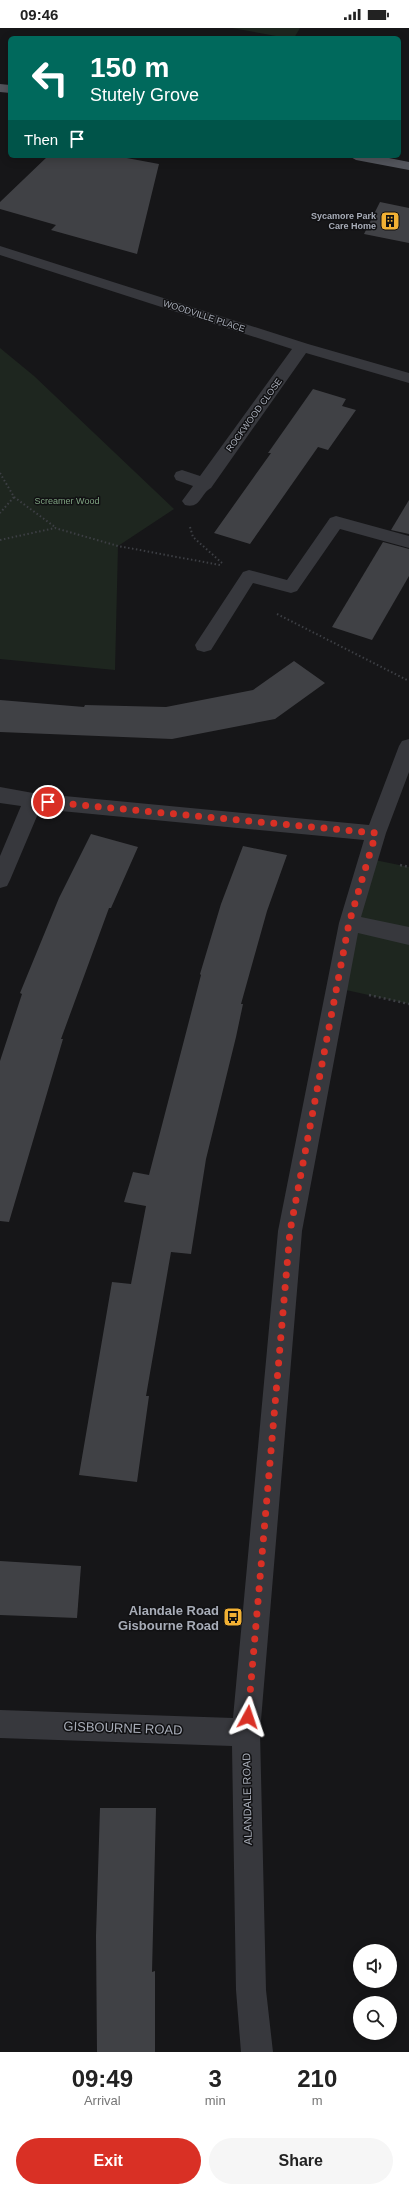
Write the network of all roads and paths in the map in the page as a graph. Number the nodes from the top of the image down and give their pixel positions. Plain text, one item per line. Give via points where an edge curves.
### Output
1 (367, 158) edge
2 (409, 166) edge
3 (0, 250) edge
4 (302, 347) junction
5 (409, 378) edge
6 (0, 473) edge
7 (182, 476) dead end
8 (204, 484) junction
9 (14, 497) junction
10 (191, 501) joint
11 (0, 513) edge
12 (55, 528) junction
13 (0, 540) edge
14 (409, 542) edge
15 (237, 594) junction
16 (204, 645) dead end
17 (409, 681) edge
18 (409, 746) edge
19 (0, 795) edge
20 (33, 801) junction
21 (376, 833) junction
22 (0, 880) edge
23 (349, 923) junction
24 (409, 936) edge
25 (337, 988) junction
26 (409, 1004) edge
27 (0, 1724) edge
28 (246, 1732) junction
29 (257, 2052) edge

1 - 2 main road
3 - 4 street, WOODVILLE PLACE
4 - 5 street, WOODVILLE PLACE
4 - 8 street, ROCKWOOD CLOSE
6 - 9 path
7 - 8 street
8 - 10 street, ROCKWOOD CLOSE
9 - 11 path
9 - 12 path
10 - 12 path via 187,516 193,537 227,566 118,546
12 - 13 path
14 - 15 street via 336,522 291,587 249,576
15 - 16 street
15 - 17 path
18 - 21 street, ALANDALE ROAD
19 - 20 street
20 - 21 street
20 - 22 street
21 - 23 street, ALANDALE ROAD
23 - 24 street
23 - 25 street, ALANDALE ROAD
25 - 26 path
25 - 28 street, ALANDALE ROAD via 290,1231
27 - 28 street, GISBOURNE ROAD
28 - 29 street, ALANDALE ROAD via 251,1990

